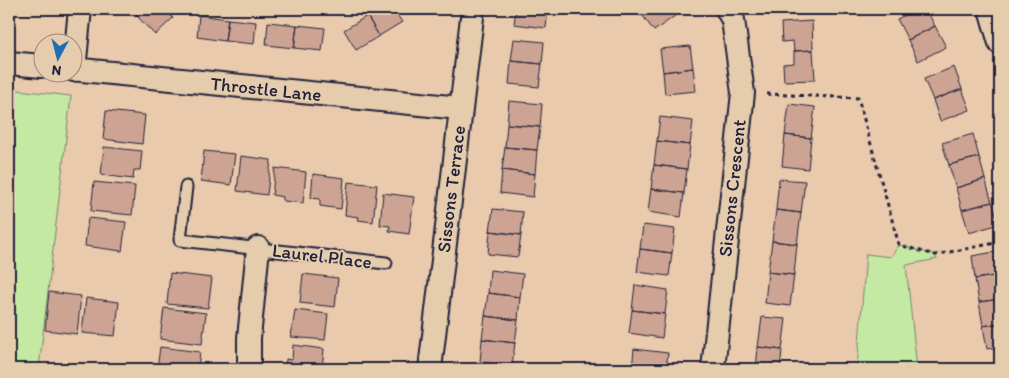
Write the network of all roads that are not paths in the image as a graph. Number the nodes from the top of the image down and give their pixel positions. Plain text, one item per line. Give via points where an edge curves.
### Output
1 (80, 9) edge
2 (473, 9) edge
3 (727, 9) edge
4 (990, 9) edge
5 (77, 32) edge
6 (1000, 43) edge
7 (9, 63) edge
8 (32, 65) edge
9 (82, 71) edge
10 (460, 108) junction
11 (186, 187) dead end
12 (258, 248) junction
13 (386, 263) dead end
14 (249, 369) edge
15 (430, 369) edge
16 (713, 369) edge

1 - 5 street
2 - 10 street, Sissons Terrace
3 - 16 street, Sissons Crescent via 733,20 742,94
4 - 6 street
7 - 8 street
9 - 10 street, Throstle Lane
10 - 15 street, Sissons Terrace
11 - 12 lane, Laurel Place via 180,240
12 - 13 lane, Laurel Place
12 - 14 street, Laurel Place

